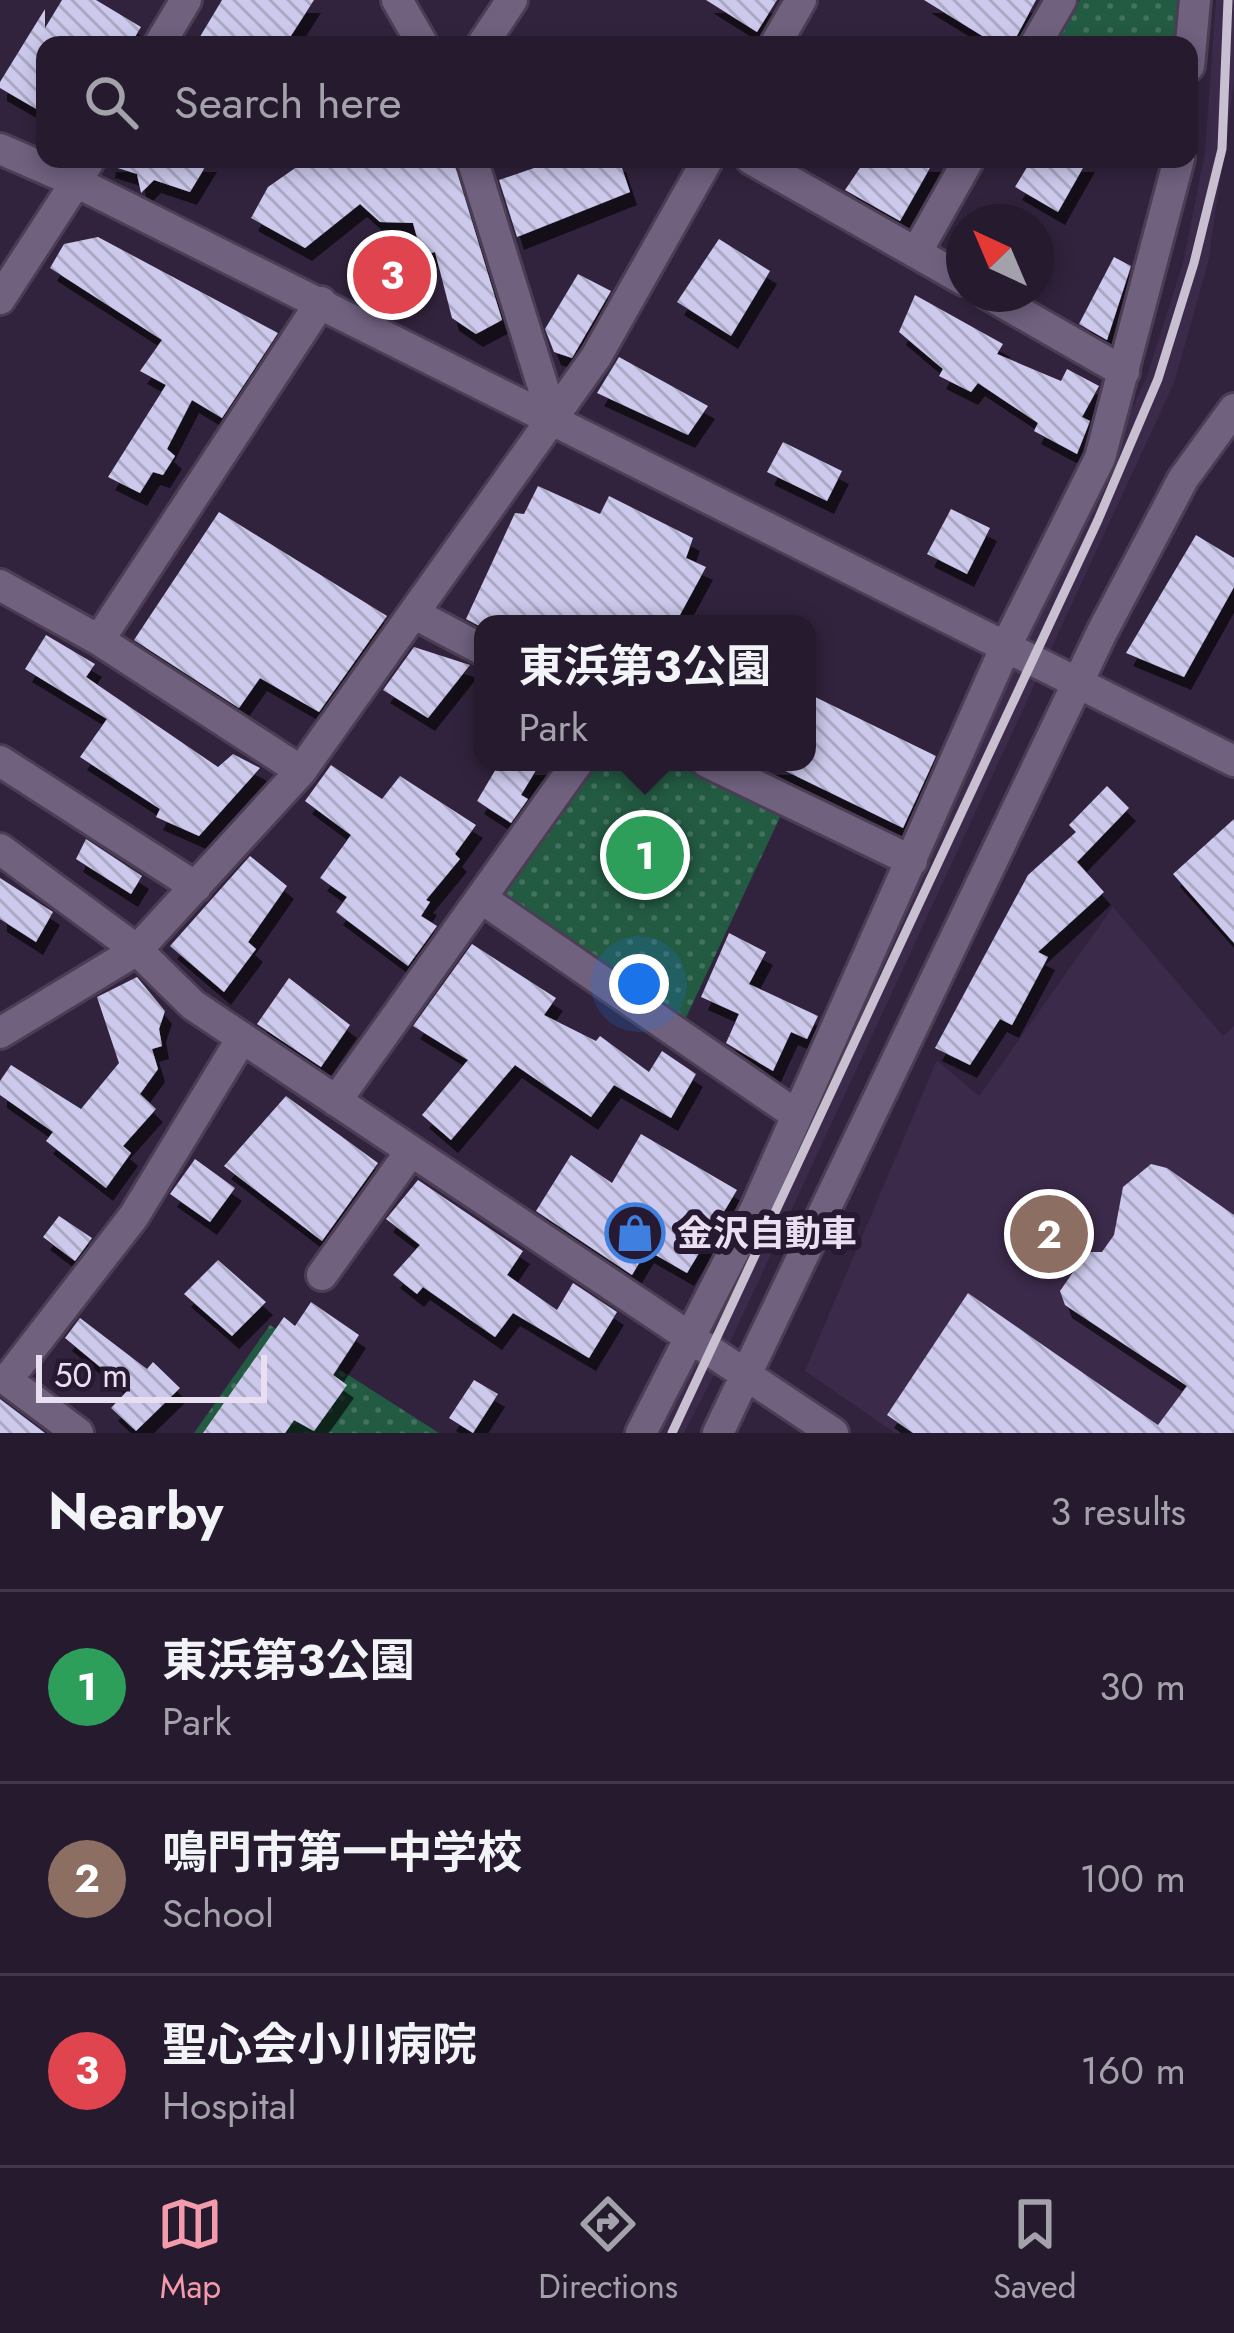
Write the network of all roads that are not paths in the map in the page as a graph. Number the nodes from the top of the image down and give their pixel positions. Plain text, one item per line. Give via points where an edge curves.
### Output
1 (186, 0) edge
2 (397, 0) edge
3 (512, 0) edge
4 (801, 0) edge
5 (1061, 0) edge
6 (1195, 0) edge
7 (164, 36) edge
8 (418, 36) edge
9 (488, 36) edge
10 (780, 36) edge
11 (1040, 36) edge
12 (1192, 36) edge
13 (0, 149) edge
14 (36, 159) edge
15 (475, 168) edge
16 (703, 168) edge
17 (767, 168) edge
18 (964, 168) edge
19 (1177, 168) edge
20 (83, 171) edge
21 (916, 253) junction
22 (946, 270) edge
23 (0, 299) edge
24 (321, 302) junction
25 (1019, 312) edge
26 (1124, 372) junction
27 (1234, 409) edge
28 (553, 419) junction
29 (0, 585) edge
30 (415, 614) junction
31 (99, 640) junction
32 (474, 645) edge
33 (1006, 646) junction
34 (1076, 683) junction
35 (0, 761) edge
36 (1234, 761) edge
37 (301, 771) junction
38 (572, 771) edge
39 (726, 771) edge
40 (0, 849) edge
41 (912, 861) junction
42 (196, 886) junction
43 (481, 898) junction
44 (137, 950) junction
45 (0, 1034) edge
46 (242, 1038) junction
47 (336, 1101) junction
48 (795, 1114) junction
49 (411, 1151) junction
50 (322, 1275) dead end
51 (691, 1340) junction
52 (746, 1376) junction
53 (4, 1377) edge
54 (78, 1433) edge
55 (641, 1433) edge
56 (718, 1433) edge
57 (832, 1433) edge

1 - 7 street
2 - 8 street
3 - 9 street
4 - 10 street
5 - 11 street
6 - 12 street
13 - 14 street
15 - 28 street
16 - 28 street
17 - 21 street
18 - 21 street
19 - 26 street
20 - 23 street
20 - 24 street
21 - 22 street
24 - 28 street
24 - 31 street
25 - 26 street
26 - 33 street via 1100,458
27 - 34 street via 1149,538
28 - 30 street
28 - 33 street
29 - 31 street
30 - 32 street
30 - 37 street
31 - 37 street
33 - 34 street
33 - 41 street
34 - 36 street
34 - 52 street
35 - 42 street
37 - 42 street
38 - 43 street
39 - 41 street
40 - 44 street
41 - 48 street
42 - 44 street
43 - 47 street
43 - 48 street
44 - 45 street
44 - 46 street via 193,1005
46 - 47 street
46 - 53 street via 134,1216
47 - 49 street
48 - 51 street
49 - 50 street
49 - 51 street
51 - 52 street
51 - 55 street
52 - 56 street
52 - 57 street
53 - 54 street

